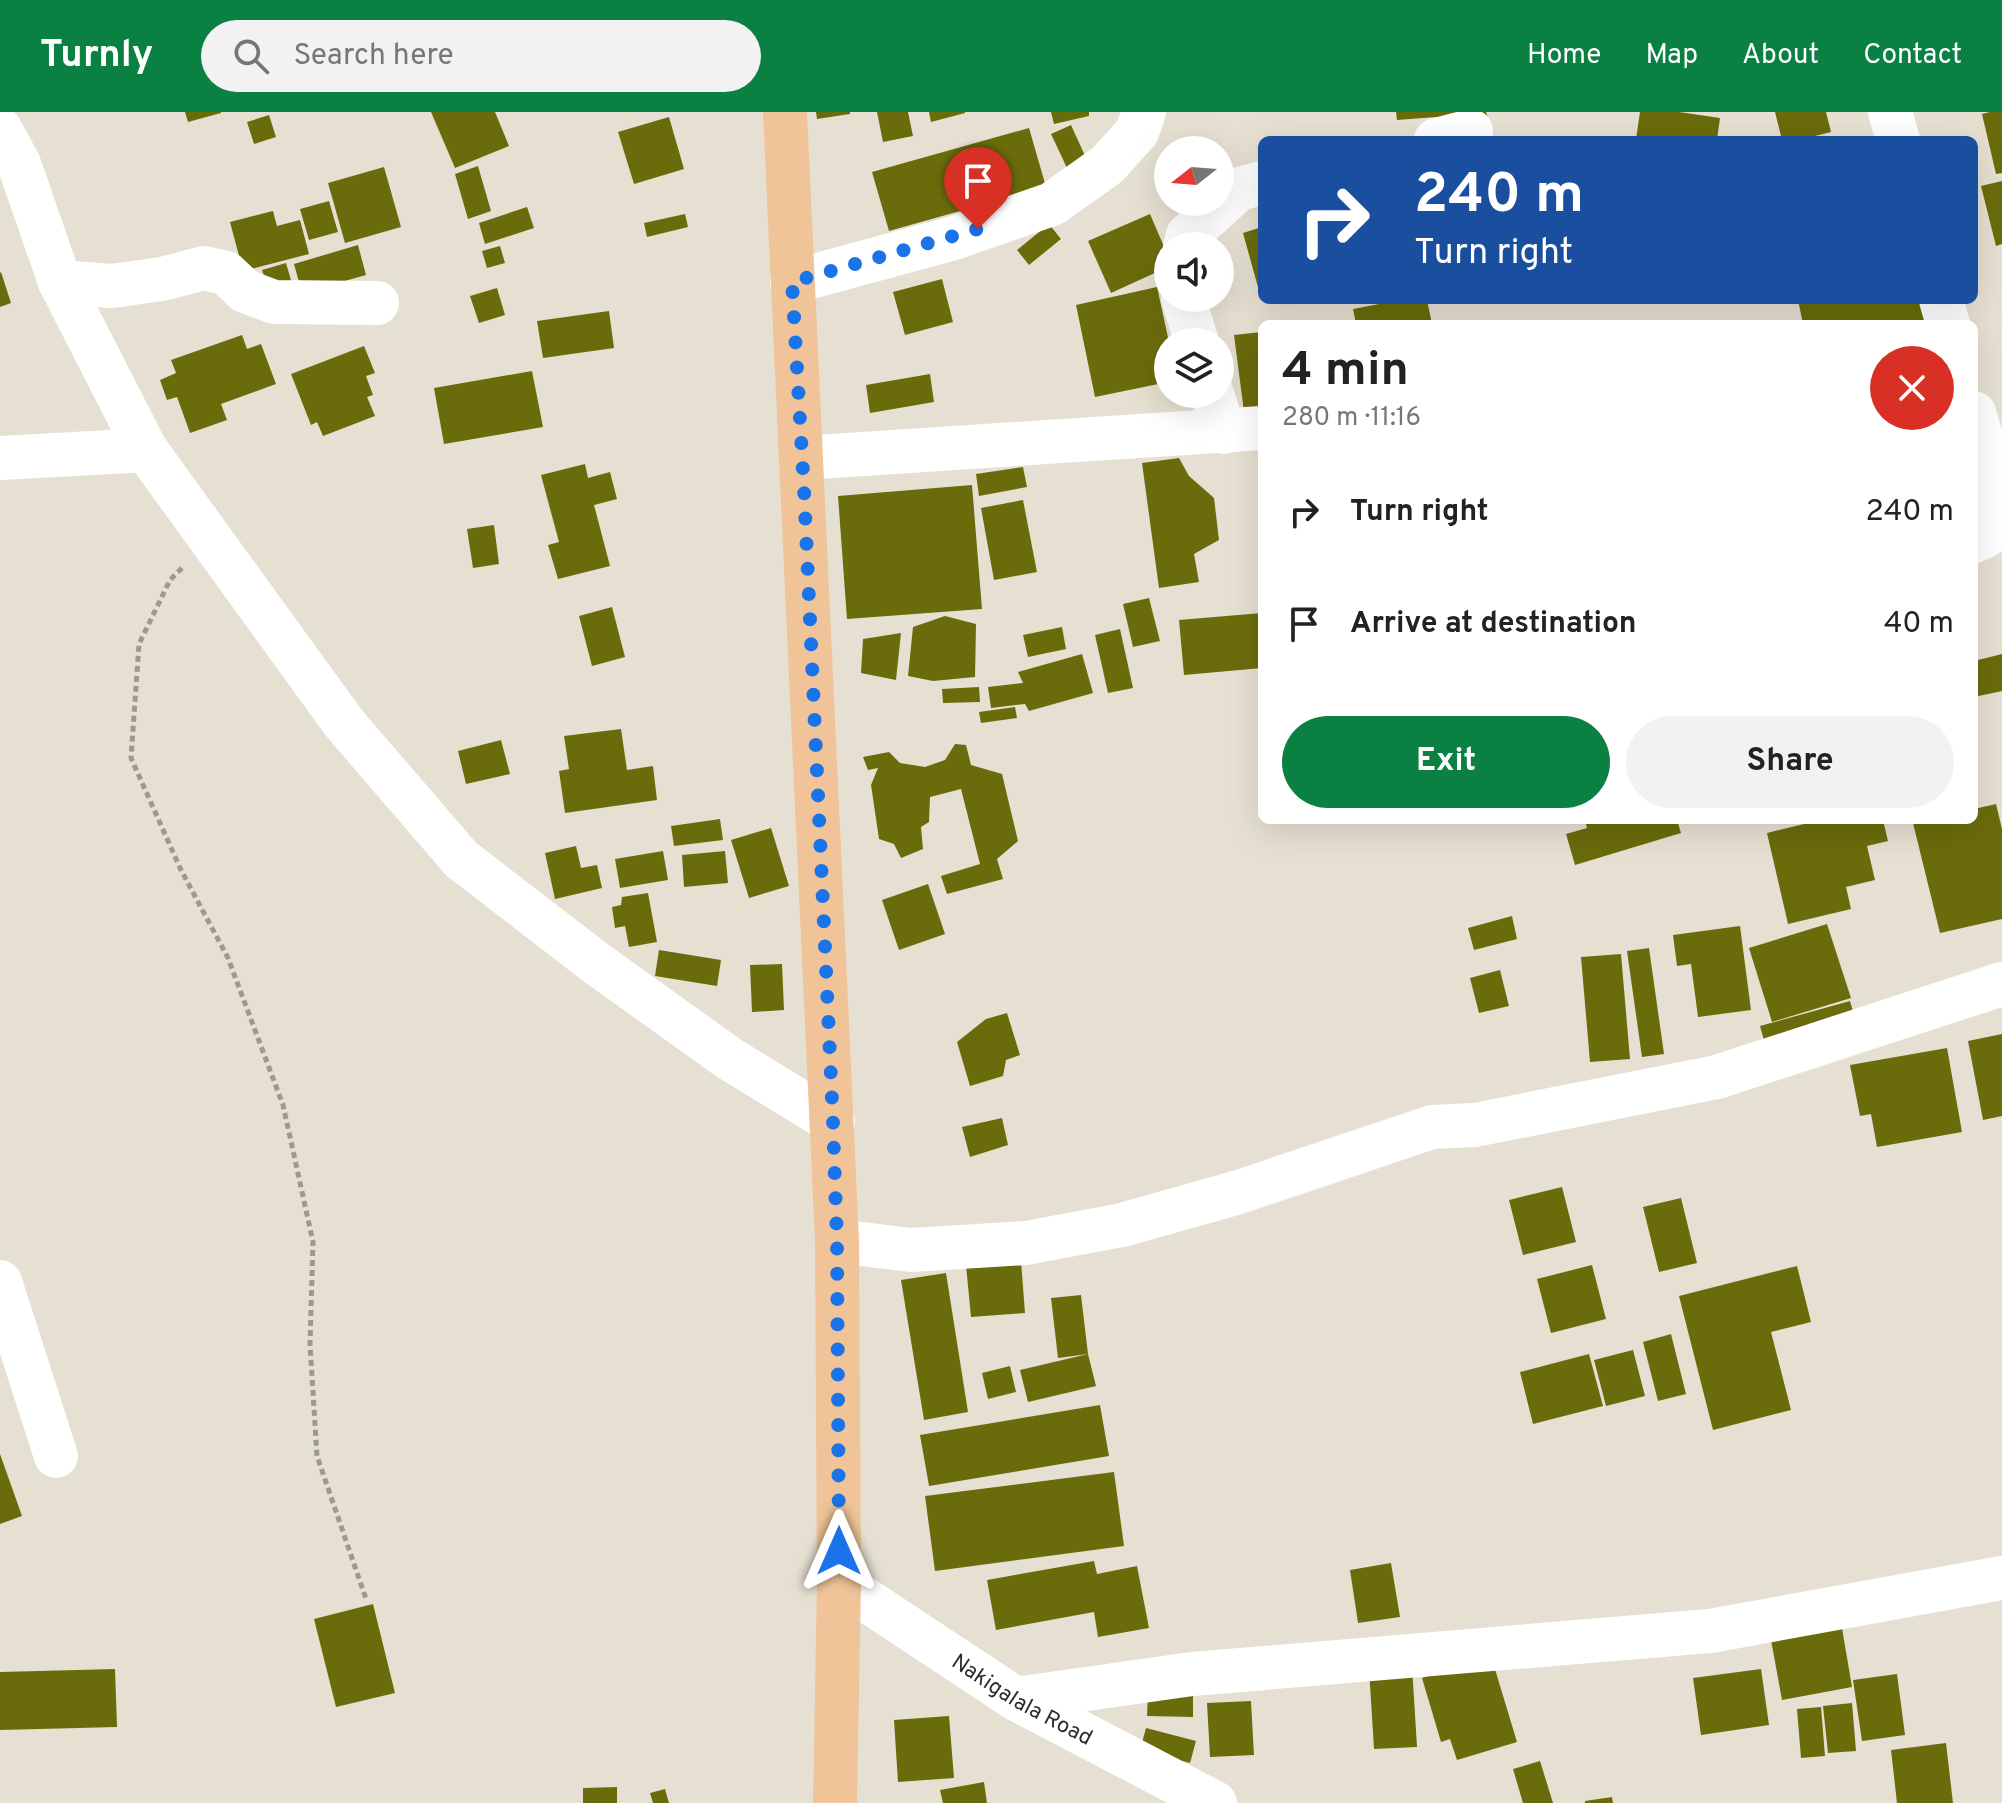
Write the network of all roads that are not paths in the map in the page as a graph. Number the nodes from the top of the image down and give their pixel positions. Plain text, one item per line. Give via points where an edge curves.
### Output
1 (785, 112) edge
2 (1144, 112) edge
3 (1890, 112) edge
4 (0, 129) edge
5 (1897, 136) edge
6 (1258, 184) edge
7 (1191, 232) edge
8 (60, 282) junction
9 (792, 282) junction
10 (377, 303) dead end
11 (1233, 418) edge
12 (1978, 425) edge
13 (146, 450) junction
14 (0, 458) edge
15 (802, 458) junction
16 (2000, 491) edge
17 (1978, 540) edge
18 (2002, 984) edge
19 (833, 1122) junction
20 (837, 1241) junction
21 (0, 1282) edge
22 (56, 1456) dead end
23 (2002, 1578) edge
24 (839, 1582) junction
25 (1016, 1699) junction
26 (835, 1803) edge
27 (1215, 1803) edge

1 - 9 main road
2 - 9 street via 1137,132 1107,165 1052,204 954,238
3 - 5 street
4 - 8 street via 19,164
6 - 7 street via 1239,189
8 - 10 street via 112,286 204,268 226,273 245,291 274,302
8 - 13 street
9 - 15 main road
11 - 15 street
12 - 16 street
13 - 14 street
13 - 19 street via 344,723 461,859 730,1059
15 - 19 main road
16 - 17 street via 1995,526
18 - 20 street via 1717,1077 1475,1125 1432,1127 1122,1225 1026,1243 926,1250
19 - 20 main road
20 - 24 main road
21 - 22 street
23 - 25 street via 1710,1631 1192,1674
24 - 25 street, Nakigalala Road
24 - 26 main road
25 - 27 street, Nakigalala Road

